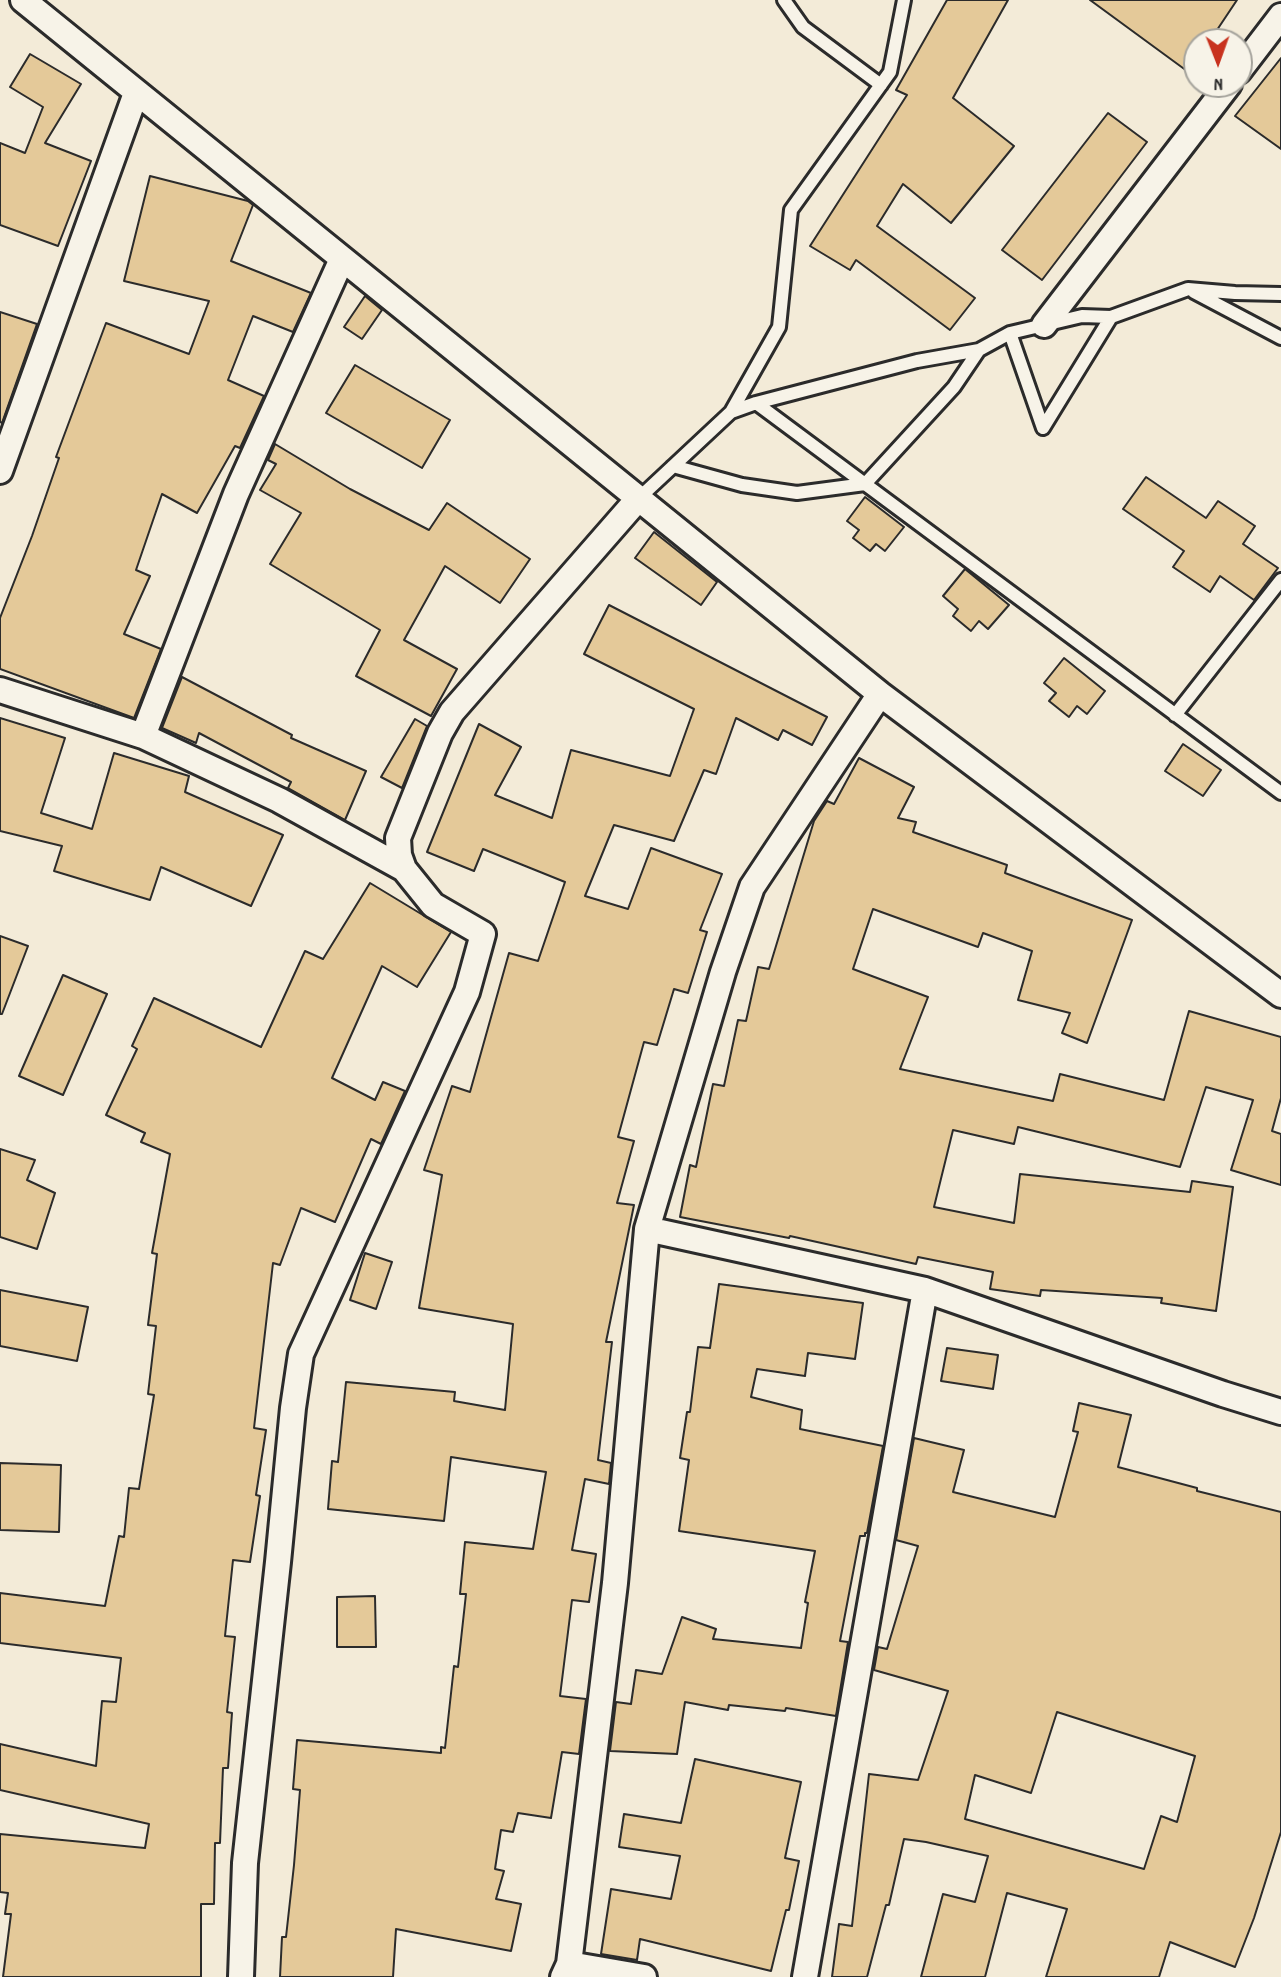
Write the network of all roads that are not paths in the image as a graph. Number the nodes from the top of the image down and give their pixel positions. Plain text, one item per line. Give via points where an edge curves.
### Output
1 (23, 0) edge
2 (784, 0) edge
3 (904, 0) edge
4 (1281, 16) edge
5 (1253, 53) edge
6 (881, 85) junction
7 (136, 93) junction
8 (1218, 98) edge
9 (342, 259) junction
10 (1188, 289) junction
11 (1281, 294) edge
12 (1111, 317) junction
13 (1044, 325) junction
14 (1010, 333) junction
15 (1281, 338) edge
16 (979, 350) junction
17 (756, 403) junction
18 (731, 412) junction
19 (673, 466) junction
20 (0, 471) edge
21 (865, 484) junction
22 (638, 499) junction
23 (1281, 580) edge
24 (0, 690) edge
25 (880, 694) junction
26 (1175, 715) junction
27 (143, 736) junction
28 (1281, 793) edge
29 (404, 869) junction
30 (1281, 996) edge
31 (647, 1229) junction
32 (925, 1290) junction
33 (1281, 1412) edge
34 (566, 1970) edge
35 (241, 1977) edge
36 (643, 1977) edge
37 (804, 1977) edge

1 - 7 street
2 - 6 lane via 803,27
3 - 6 lane via 890,72
4 - 5 street
6 - 18 lane via 791,209 779,327
7 - 9 street
7 - 20 street
8 - 13 street
9 - 22 street
9 - 27 street via 236,494
10 - 11 lane
10 - 12 lane
10 - 15 lane
12 - 13 lane via 1082,316
12 - 14 lane via 1043,428
13 - 14 lane
14 - 16 lane
16 - 17 lane via 917,361
16 - 21 lane via 954,387
17 - 18 lane
17 - 21 lane
18 - 19 lane
19 - 21 lane via 742,485 797,493
19 - 22 lane
21 - 26 lane
22 - 25 street
22 - 29 street via 452,712 398,838
23 - 26 lane
24 - 27 street
25 - 30 street
25 - 31 street via 752,887
26 - 28 lane
27 - 29 street via 279,800
29 - 35 street via 433,905 483,934 467,992 301,1354 245,1863
31 - 32 street
31 - 34 street via 615,1583
32 - 33 street
32 - 37 street
34 - 36 street

